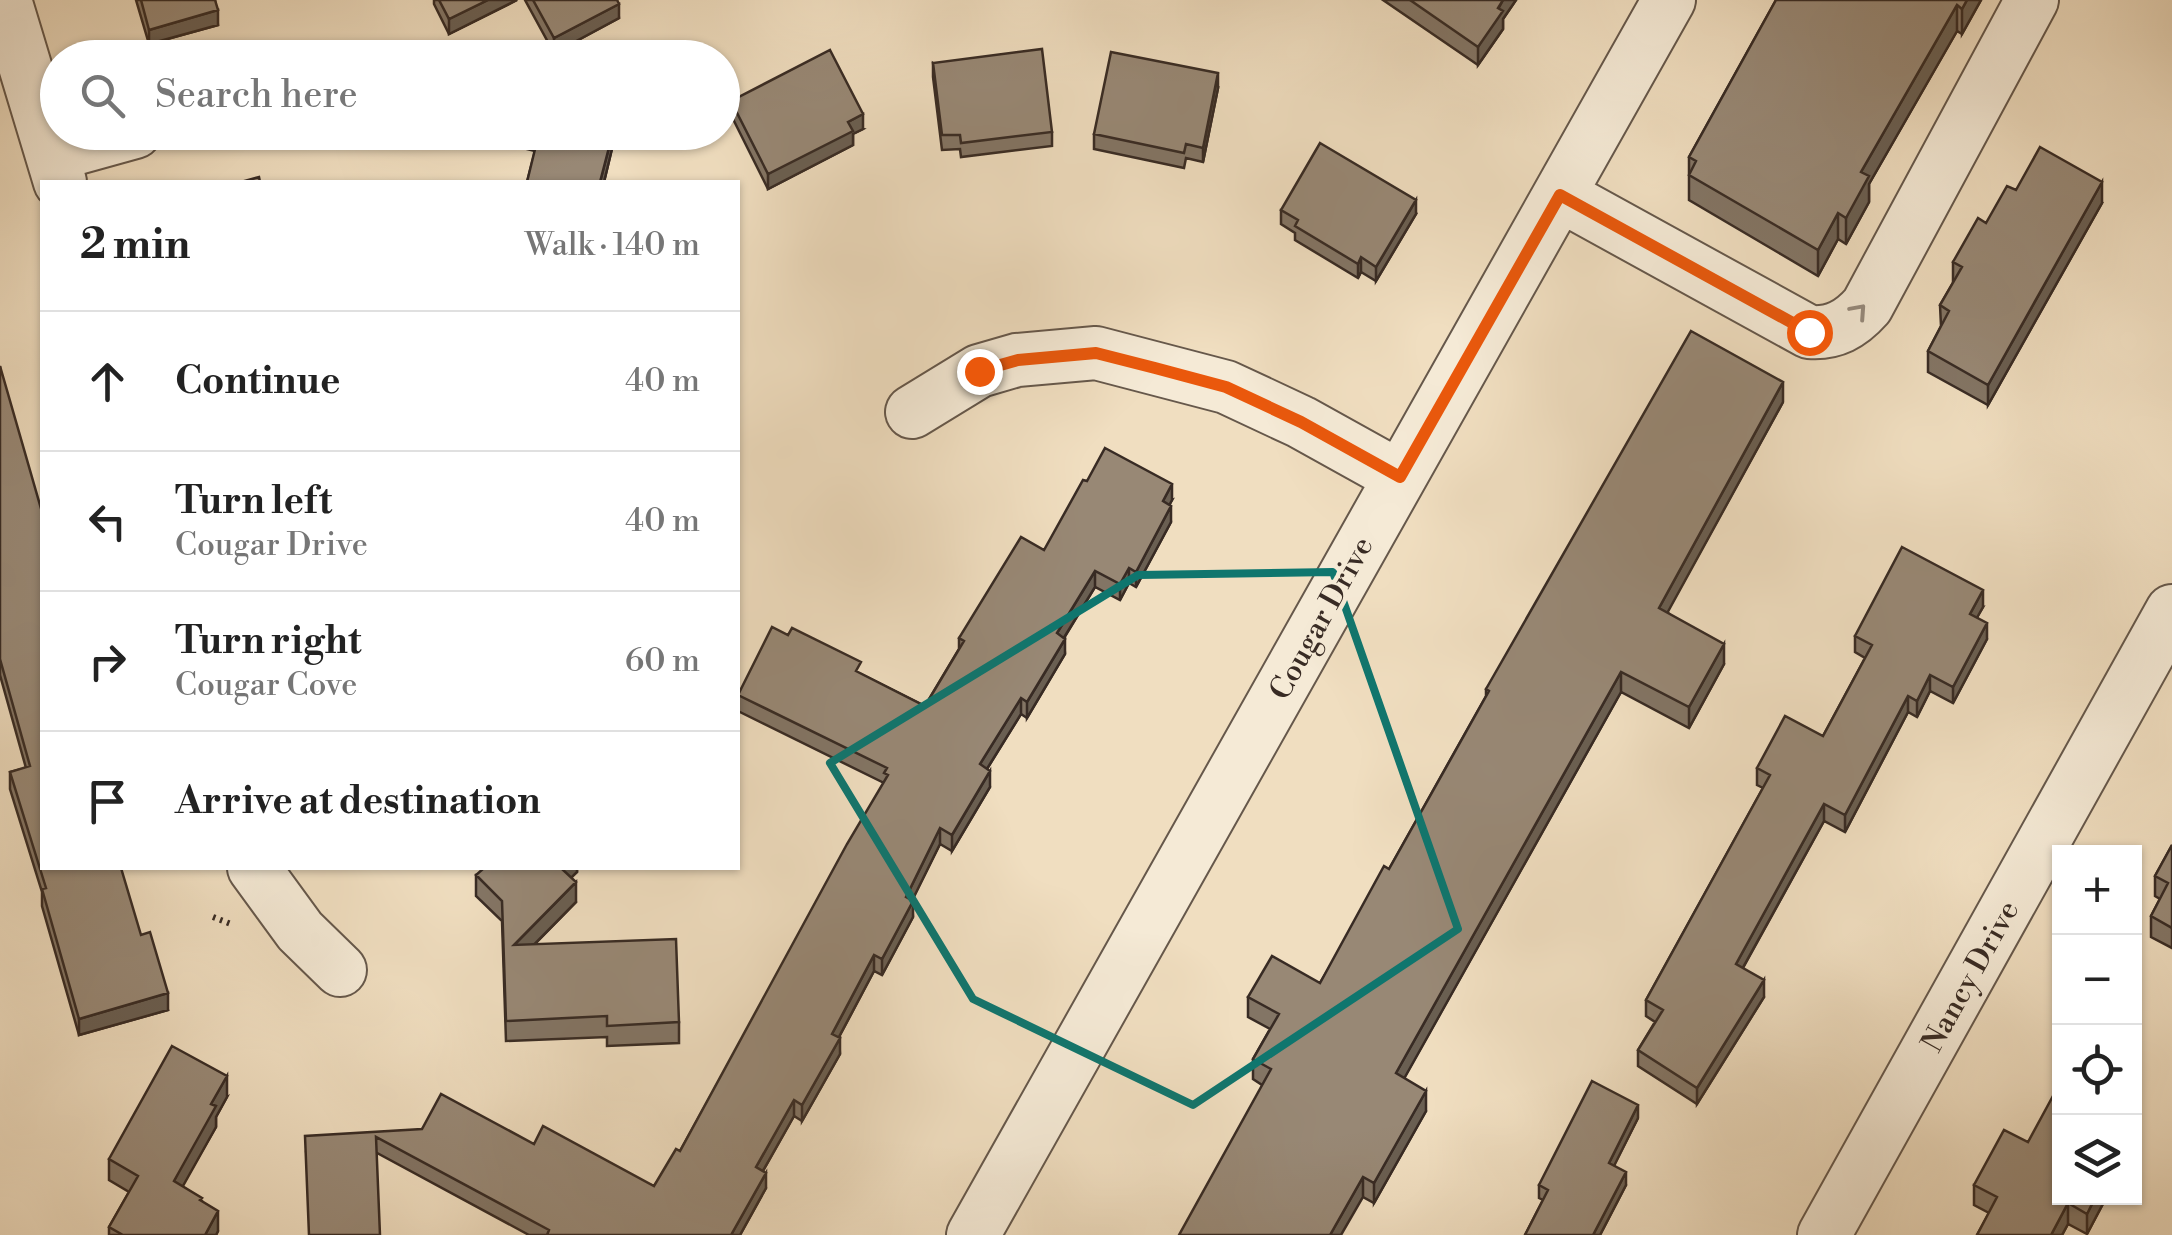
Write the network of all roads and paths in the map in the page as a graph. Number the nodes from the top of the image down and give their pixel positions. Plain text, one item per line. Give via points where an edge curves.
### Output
1 (5, 0) edge
2 (1668, 0) edge
3 (2032, 0) edge
4 (40, 116) edge
5 (97, 150) edge
6 (56, 169) edge
7 (1560, 195) junction
8 (912, 412) dead end
9 (1400, 477) junction
10 (2172, 610) edge
11 (255, 870) edge
12 (340, 970) dead end
13 (972, 1235) edge
14 (1824, 1235) edge

1 - 4 street
2 - 7 street, Cougar Drive
7 -> 3 street via 1809,332 1842,328 1867,306
5 - 6 street
7 - 9 street, Cougar Drive
8 - 9 street via 979,371 1096,353 1226,387
9 - 13 street, Cougar Drive
10 - 14 street, Nancy Drive
11 - 12 street via 300,931

